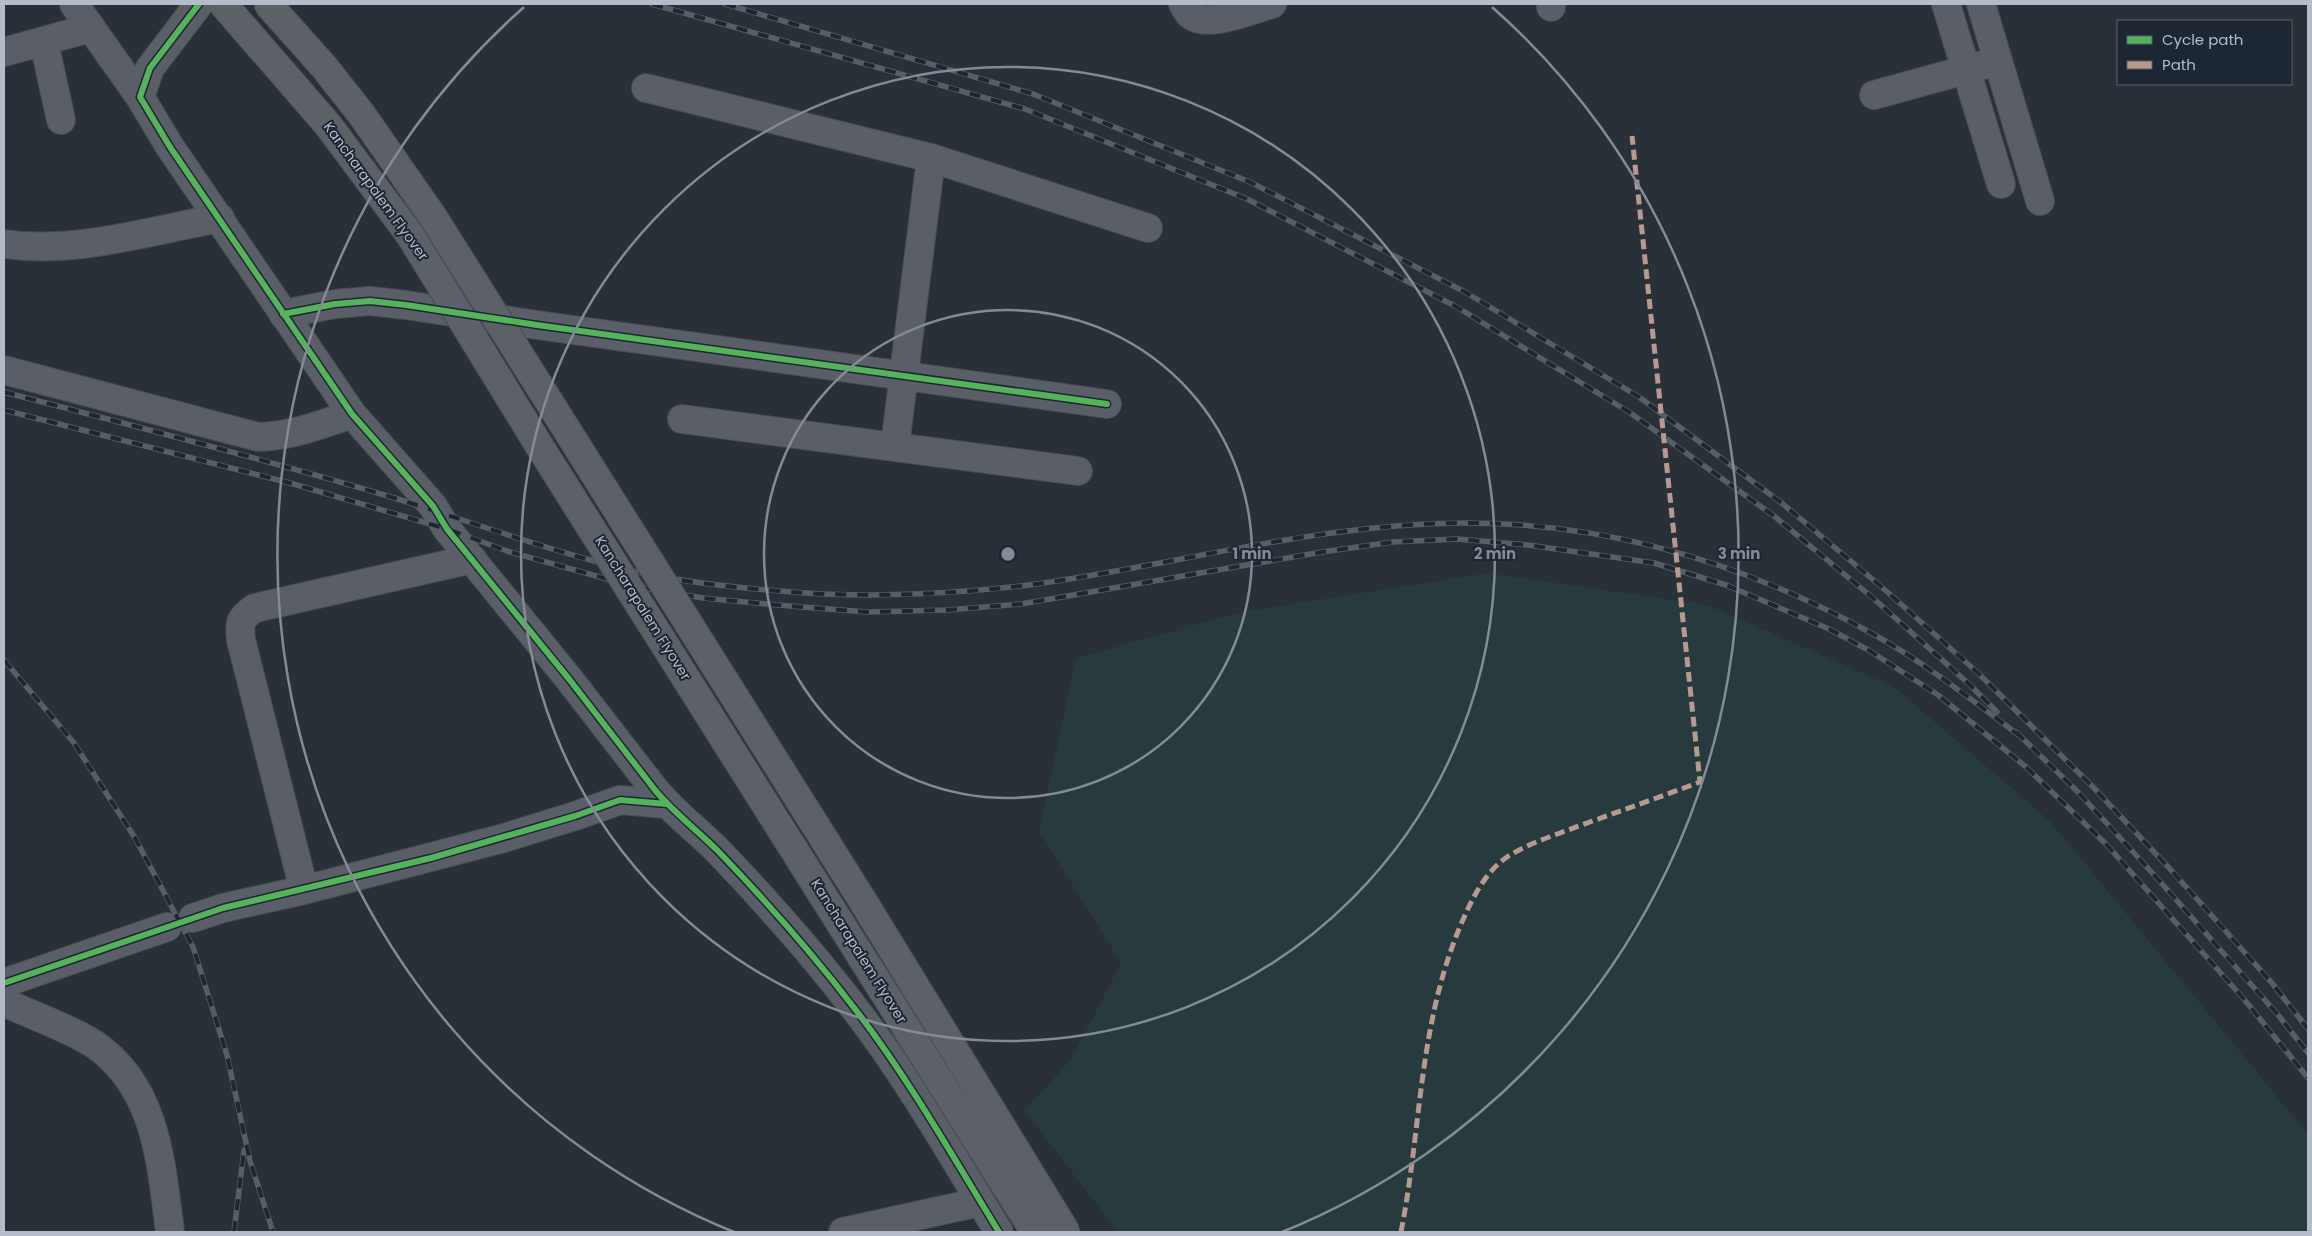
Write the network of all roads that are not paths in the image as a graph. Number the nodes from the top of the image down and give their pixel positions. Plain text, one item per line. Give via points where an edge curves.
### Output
1 (74, 4) edge
2 (199, 4) edge
3 (224, 4) edge
4 (268, 4) edge
5 (1183, 4) edge
6 (1272, 4) edge
7 (1946, 4) edge
8 (1982, 4) edge
9 (90, 28) junction
10 (44, 42) junction
11 (4, 52) edge
12 (1999, 62) junction
13 (1966, 70) junction
14 (646, 88) dead end
15 (1874, 95) dead end
16 (140, 97) junction
17 (61, 120) dead end
18 (931, 158) junction
19 (2001, 184) dead end
20 (2040, 201) dead end
21 (220, 218) junction
22 (1148, 228) dead end
23 (4, 244) edge
24 (283, 314) junction
25 (4, 370) edge
26 (905, 376) junction
27 (1107, 404) dead end
28 (352, 414) junction
29 (682, 419) dead end
30 (895, 446) junction
31 (1078, 471) dead end
32 (472, 559) junction
33 (636, 766) junction
34 (620, 800) junction
35 (667, 804) junction
36 (304, 890) junction
37 (193, 918) dead end
38 (167, 927) dead end
39 (4, 983) edge
40 (4, 1002) edge
41 (980, 1202) junction
42 (898, 1227) edge
43 (170, 1232) edge
44 (843, 1232) edge
45 (999, 1232) edge
46 (1035, 1232) edge
47 (1066, 1232) edge

1 - 9 street
2 - 16 street via 150,68
3 - 46 main road, Kancharapalem Flyover, bridge via 328,125 410,235
4 - 47 main road, Kancharapalem Flyover, bridge via 362,115 433,217
5 - 6 street via 1191,16 1202,20 1215,20
7 - 13 street
8 - 12 street
9 - 10 street
9 - 16 street
10 - 11 street
10 - 17 street
12 - 13 street
12 - 20 street
13 - 15 street
13 - 19 street
14 - 18 street
16 - 21 street via 170,147
18 - 22 street
18 - 26 street
21 - 23 street via 80,245
21 - 24 street
24 - 26 street via 335,304 379,302
24 - 28 street
25 - 28 street via 258,437 290,434
26 - 27 street
26 - 30 street
28 - 32 street via 433,506
29 - 30 street
30 - 31 street
32 - 33 street
32 - 36 street via 255,608 244,615 240,626 241,640
33 - 34 street
33 - 35 street
34 - 35 street
34 - 36 street via 504,838
35 - 41 street via 716,850 785,924 855,1008
36 - 37 street via 222,908
38 - 39 street
40 - 43 street via 94,1044 121,1066 140,1094 156,1140
41 - 42 street
41 - 45 street
42 - 44 street

